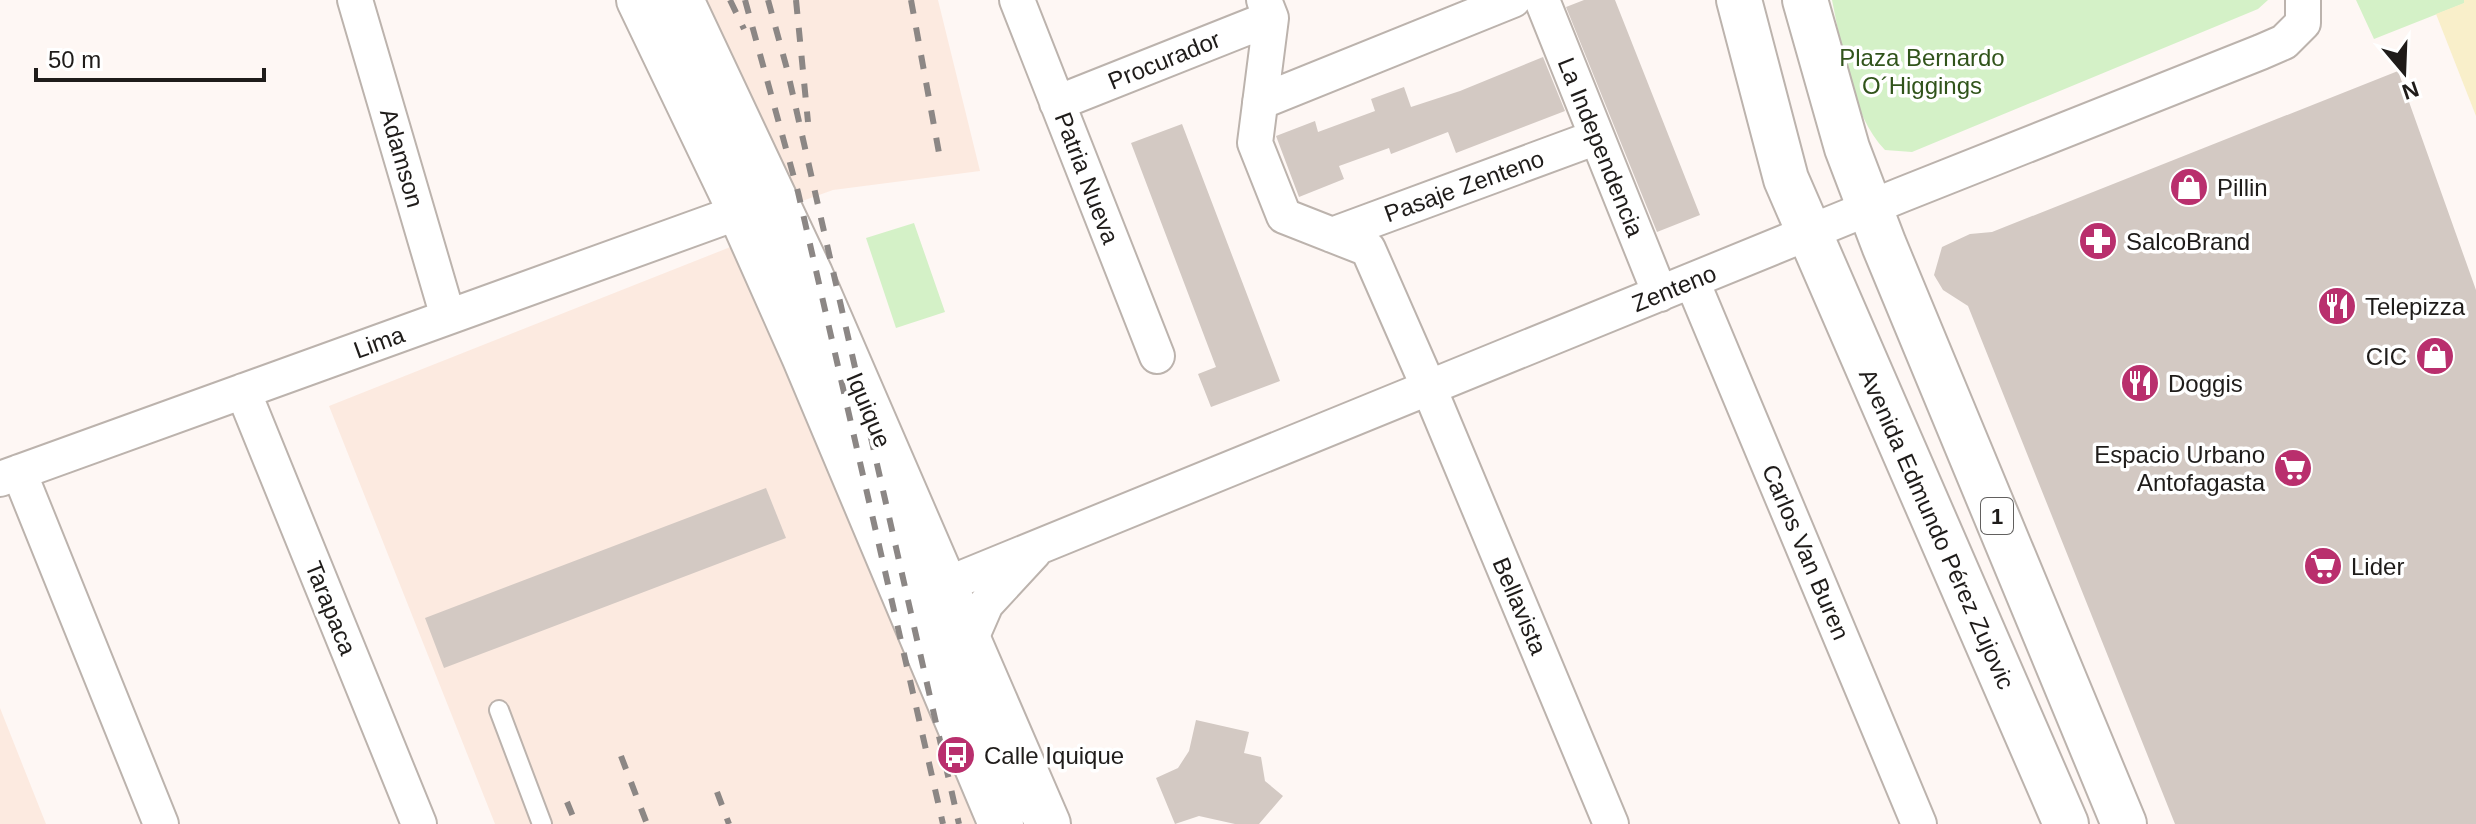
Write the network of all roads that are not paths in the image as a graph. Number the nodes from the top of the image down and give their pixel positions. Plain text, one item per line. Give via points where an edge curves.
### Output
1 (355, 0) edge
2 (639, 0) edge
3 (681, 0) edge
4 (1017, 0) edge
5 (1513, 0) edge
6 (1542, 0) edge
7 (1739, 0) edge
8 (1805, 0) edge
9 (1267, 9) edge
10 (2303, 11) edge
11 (1260, 102) junction
12 (1057, 103) junction
13 (1597, 137) junction
14 (1870, 208) junction
15 (739, 212) junction
16 (1809, 233) junction
17 (1332, 235) junction
18 (810, 274) junction
19 (1692, 281) junction
20 (1660, 294) junction
21 (448, 317) junction
22 (1157, 356) dead end
23 (1429, 388) junction
24 (243, 391) junction
25 (10, 475) edge
26 (1040, 546) junction
27 (945, 585) junction
28 (969, 643) junction
29 (499, 710) dead end
30 (962, 733) junction
31 (161, 824) edge
32 (419, 824) edge
33 (542, 824) edge
34 (1001, 824) edge
35 (1048, 824) edge
36 (1611, 824) edge
37 (1919, 824) edge
38 (2066, 824) edge
39 (2124, 824) edge

1 - 21 street, Adamson
2 - 15 main road, Iquique
3 - 18 main road, Iquique
4 - 12 street, Patria Nueva
5 - 11 street
6 - 13 street, La Independencia
7 - 16 main road, Avenida Edmundo Pérez Zujovic via 1786,179
8 - 14 main road via 1847,148
9 - 11 street, Bellavista
9 - 12 street, Procurador
10 - 14 street, Zenteno via 2284,42
11 - 17 street, Bellavista via 1255,143 1284,216
12 - 22 street, Patria Nueva
13 - 17 street, Pasaje Zenteno
13 - 20 street, La Independencia
14 - 16 street, Zenteno
14 - 39 main road, 1
15 - 18 main road via 787,243
15 - 21 street, Lima
15 - 30 main road, Iquique
16 - 19 street, Zenteno
16 - 38 main road, Avenida Edmundo Pérez Zujovic
17 - 23 street, Bellavista via 1368,249
18 - 27 main road, Iquique
19 - 20 street, Zenteno
19 - 37 street, Carlos Van Buren
20 - 23 street, Zenteno
21 - 24 street, Lima
23 - 26 street, Zenteno
23 - 36 street, Bellavista
24 - 25 street, Lima
24 - 32 street, Tarapaca
25 - 31 street, Lima
26 - 27 street, Zenteno
26 - 28 street, Zenteno via 986,604
27 - 28 main road, Iquique
28 - 30 main road via 960,673
28 - 35 main road, Iquique
29 - 33 lane
30 - 34 main road, Iquique

